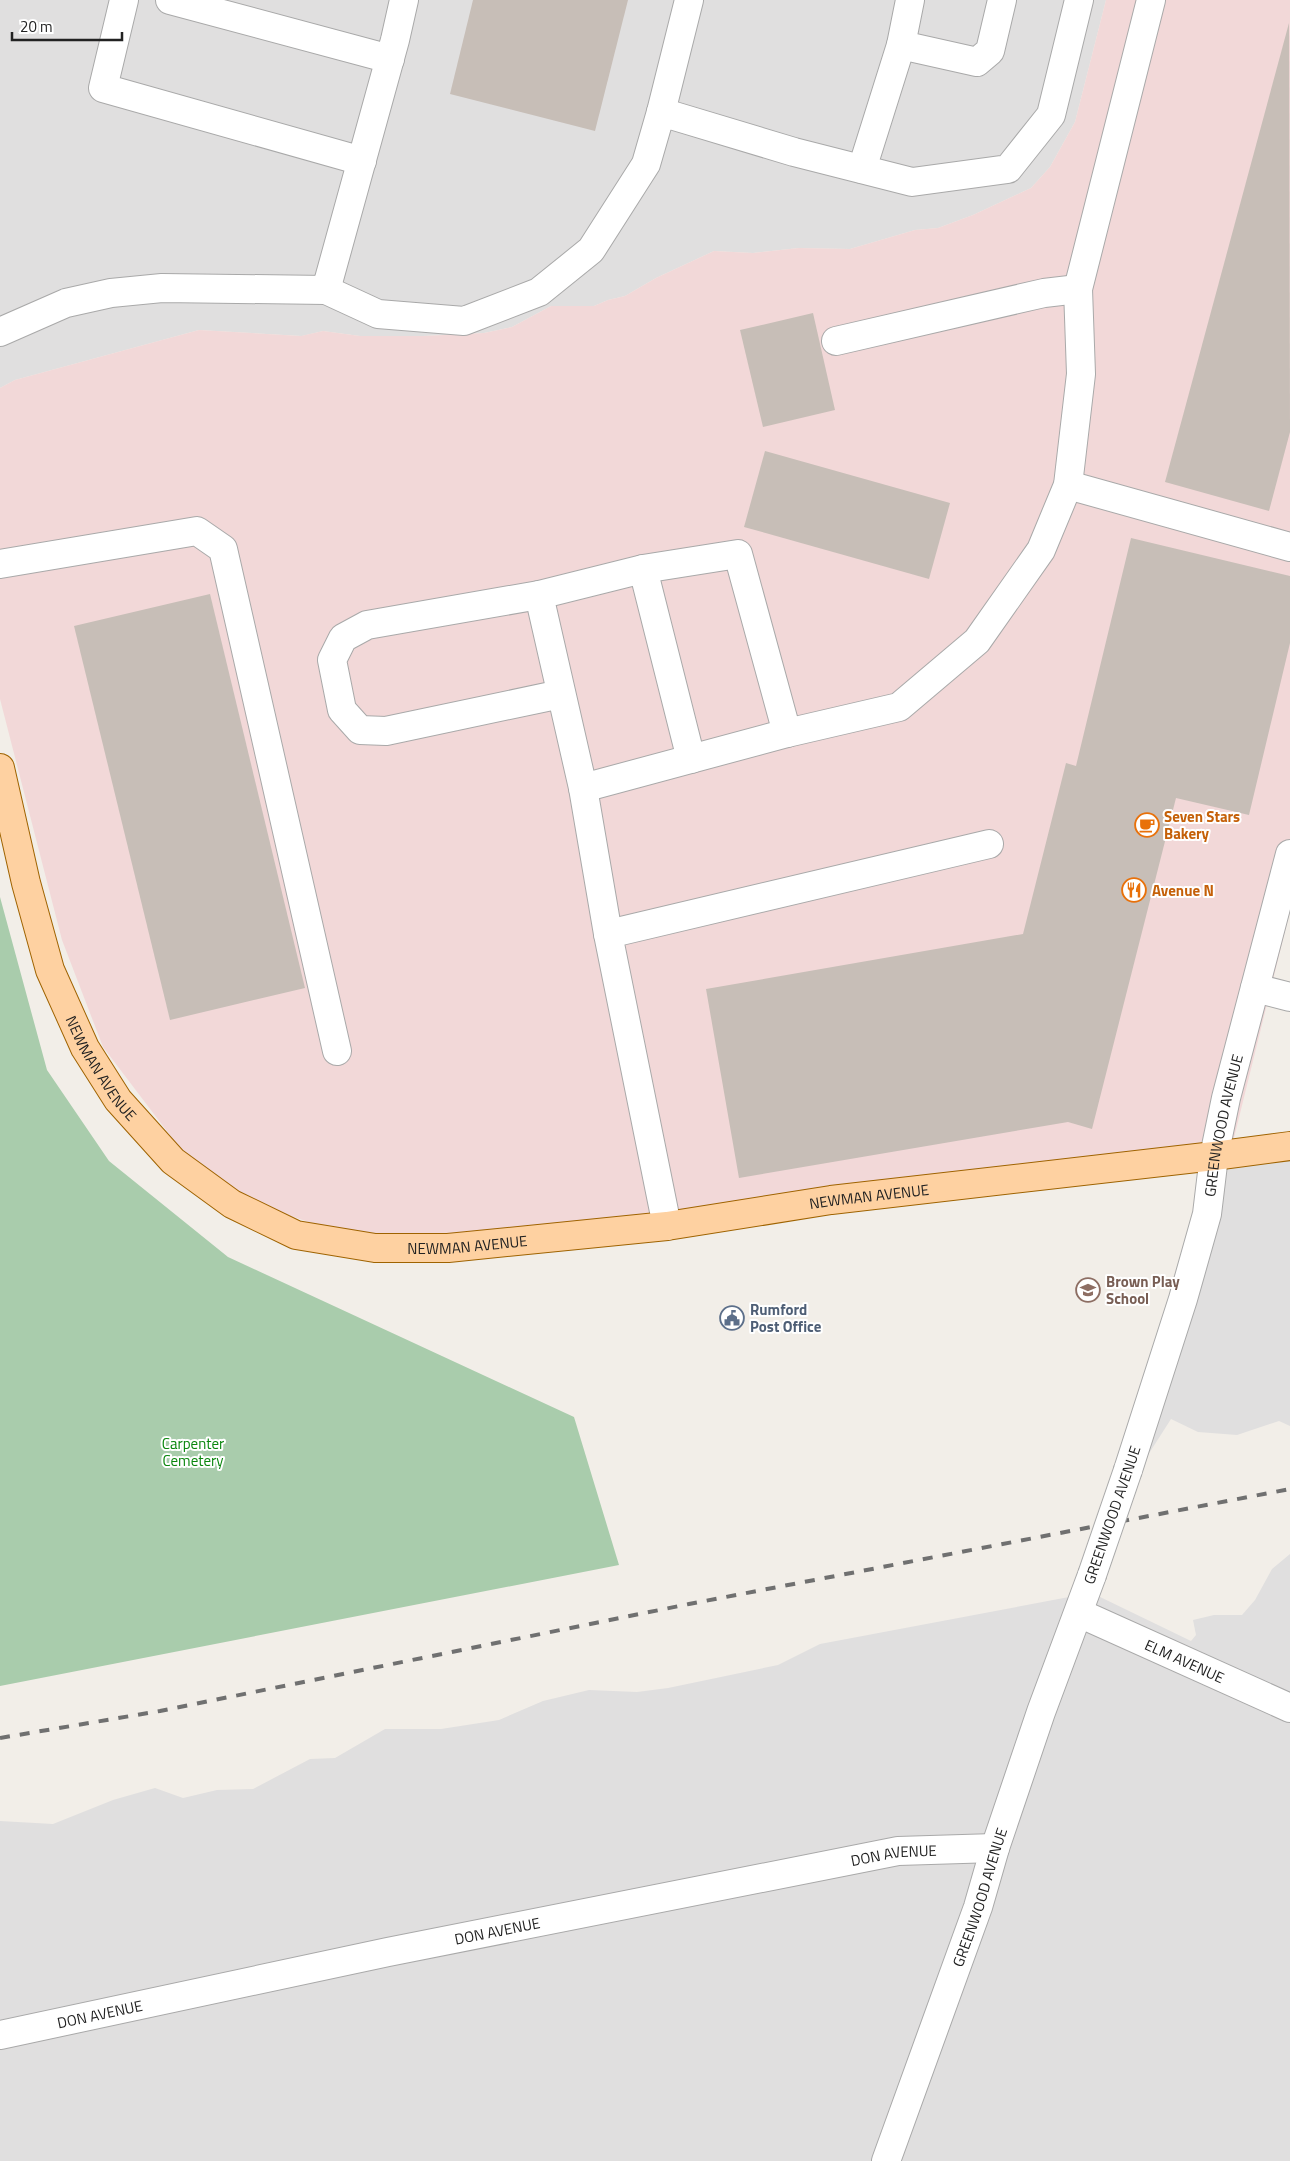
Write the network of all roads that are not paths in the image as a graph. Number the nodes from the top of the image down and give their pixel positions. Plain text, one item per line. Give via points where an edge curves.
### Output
1 (124, 0) edge
2 (170, 0) edge
3 (404, 0) edge
4 (689, 0) edge
5 (910, 0) edge
6 (1002, 0) edge
7 (1079, 0) edge
8 (1151, 0) edge
9 (900, 45) junction
10 (390, 59) junction
11 (661, 112) junction
12 (362, 161) junction
13 (862, 169) junction
14 (1078, 289) junction
15 (326, 290) junction
16 (0, 332) edge
17 (836, 341) dead end
18 (1068, 485) junction
19 (1290, 547) edge
20 (0, 564) edge
21 (643, 569) junction
22 (539, 595) junction
23 (562, 694) junction
24 (787, 733) junction
25 (691, 759) junction
26 (0, 768) edge
27 (584, 788) junction
28 (989, 844) dead end
29 (1290, 854) edge
30 (608, 934) junction
31 (1255, 988) junction
32 (1290, 997) edge
33 (337, 1051) dead end
34 (1290, 1146) edge
35 (1214, 1156) junction
36 (667, 1226) junction
37 (1079, 1613) junction
38 (1290, 1708) edge
39 (995, 1848) junction
40 (0, 2035) edge
41 (886, 2161) edge

1 - 12 street via 103,88
2 - 10 street
3 - 10 street
4 - 11 street
5 - 9 street
6 - 9 street via 990,51 977,62
7 - 13 street via 1051,115 1008,169 912,182
8 - 14 street
9 - 13 street
10 - 12 street
11 - 13 street
11 - 15 street via 646,164 591,250 539,292 464,321 378,314
12 - 15 street
14 - 17 street via 1044,293
14 - 18 street via 1081,374
15 - 16 street via 162,288 111,293 66,303
18 - 19 street
18 - 24 street via 1041,550 977,641 899,707
20 - 33 street via 197,531 223,549
21 - 22 street
21 - 24 street via 738,554
21 - 25 street
22 - 23 street
22 - 23 street via 367,625 343,638 332,660 342,710 360,730 386,731
23 - 27 street
24 - 25 street
25 - 27 street
26 - 36 main road, NEWMAN AVENUE via 50,970 85,1048 118,1100 173,1161 232,1204 296,1235 375,1248 448,1248
27 - 30 street
28 - 30 street
29 - 31 street, GREENWOOD AVENUE
30 - 36 street
31 - 32 street
31 - 35 street, GREENWOOD AVENUE
34 - 35 main road, NEWMAN AVENUE
35 - 36 main road, NEWMAN AVENUE via 831,1200
35 - 37 street, GREENWOOD AVENUE, bridge via 1207,1214 1194,1261
37 - 38 street, ELM AVENUE
37 - 39 street, GREENWOOD AVENUE
39 - 40 street, DON AVENUE via 898,1851 388,1952
39 - 41 street, GREENWOOD AVENUE via 978,1907

